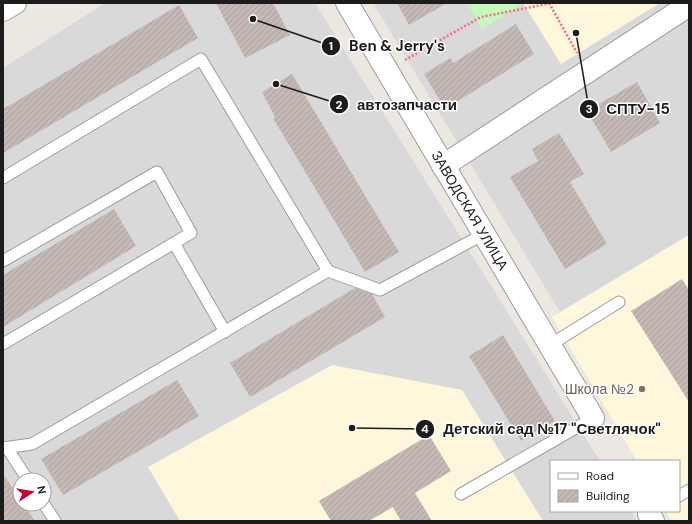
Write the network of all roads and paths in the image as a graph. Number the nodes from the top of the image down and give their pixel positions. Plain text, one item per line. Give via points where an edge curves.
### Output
1 (15, 3) edge
2 (348, 3) edge
3 (550, 3) edge
4 (689, 5) edge
5 (3, 10) edge
6 (387, 70) junction
7 (587, 72) junction
8 (443, 166) junction
9 (3, 178) edge
10 (484, 234) junction
11 (174, 243) junction
12 (3, 261) edge
13 (328, 271) junction
14 (619, 302) dead end
15 (225, 332) junction
16 (3, 344) edge
17 (550, 345) junction
18 (593, 418) joint
19 (5, 448) edge
20 (22, 472) edge
21 (689, 490) edge
22 (461, 494) dead end
23 (680, 495) edge
24 (50, 512) edge
25 (56, 521) edge

1 - 5 street
2 - 6 street, ЗАВОДСКАЯ УЛИЦА
3 - 6 path via 481,17
3 - 7 path
4 - 7 street
6 - 8 street, ЗАВОДСКАЯ УЛИЦА
7 - 8 street
8 - 10 street, ЗАВОДСКАЯ УЛИЦА
9 - 13 lane via 201,59
10 - 13 lane via 380,290
10 - 17 street, ЗАВОДСКАЯ УЛИЦА
11 - 12 lane via 192,233 157,172
11 - 15 lane
11 - 16 lane
13 - 15 lane
14 - 17 lane
15 - 19 lane via 32,444
17 - 18 street, ЗАВОДСКАЯ УЛИЦА
18 - 22 lane
19 - 20 lane
21 - 23 lane
24 - 25 lane

